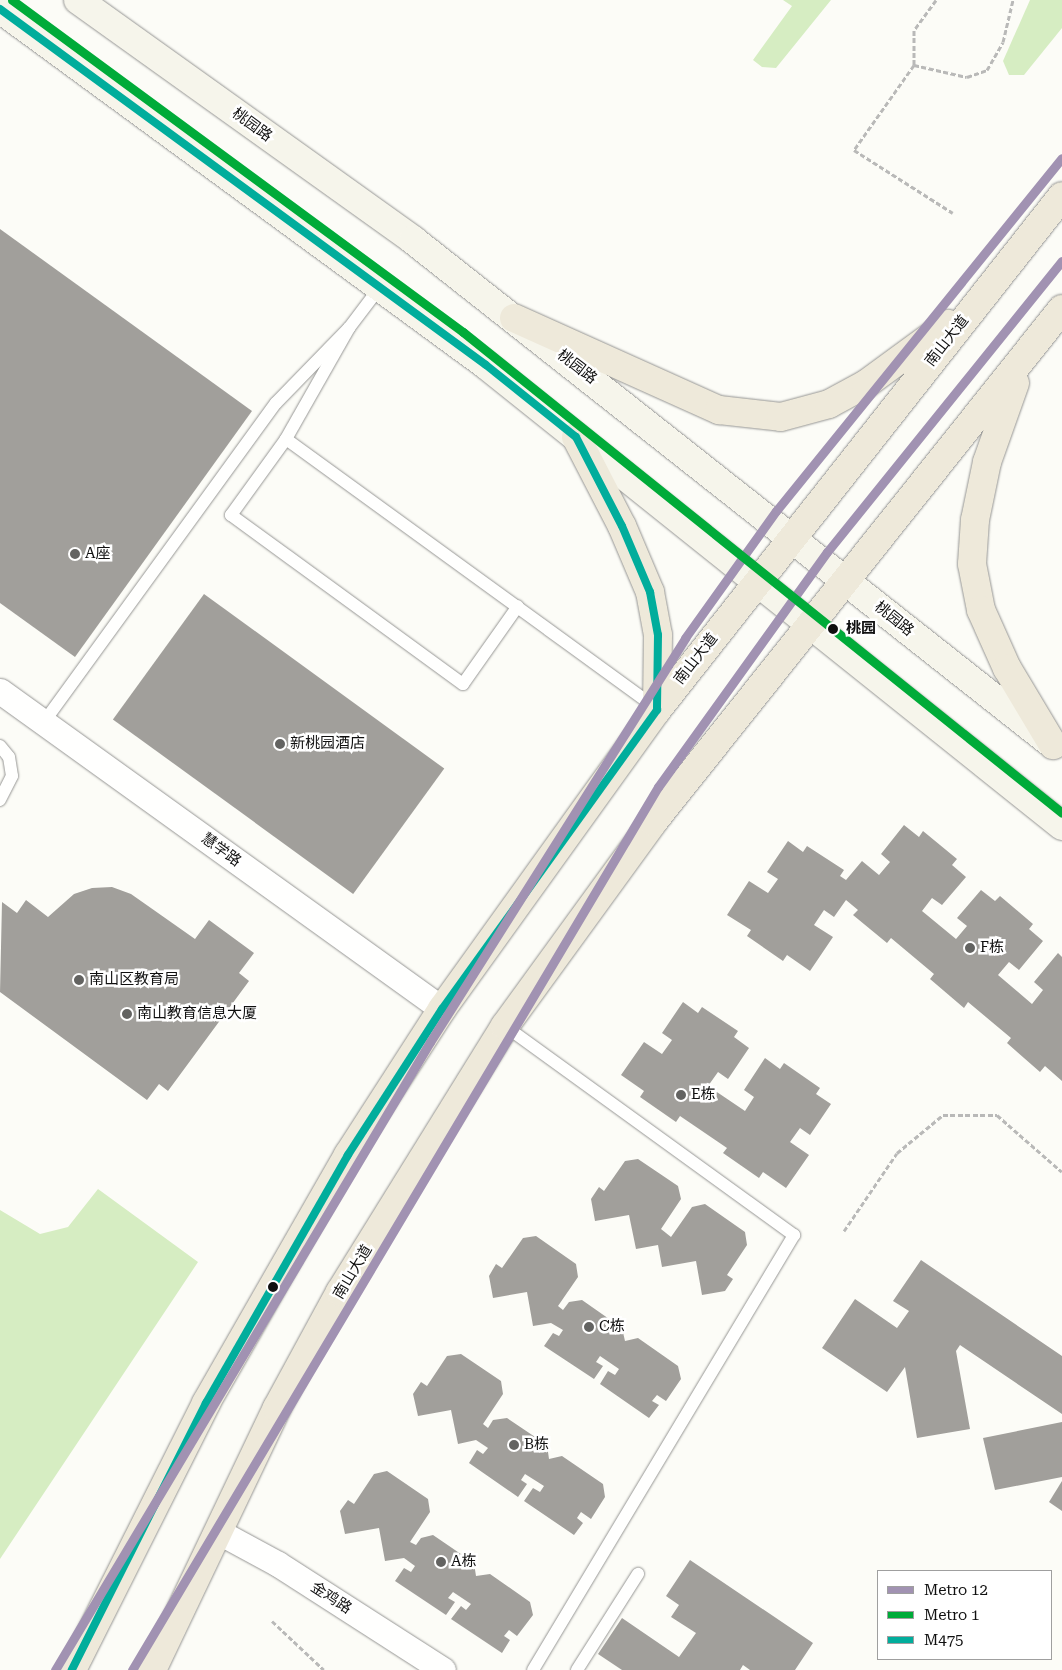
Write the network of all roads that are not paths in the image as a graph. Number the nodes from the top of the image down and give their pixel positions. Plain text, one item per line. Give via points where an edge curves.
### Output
1 (78, 0) edge
2 (0, 10) edge
3 (1062, 196) edge
4 (380, 287) junction
5 (978, 303) junction
6 (1062, 310) edge
7 (514, 318) junction
8 (349, 328) junction
9 (1033, 346) junction
10 (576, 437) junction
11 (286, 439) junction
12 (792, 538) junction
13 (846, 580) junction
14 (758, 582) junction
15 (518, 606) junction
16 (810, 625) junction
17 (0, 691) edge
18 (657, 710) junction
19 (44, 722) junction
20 (0, 746) edge
21 (1058, 748) edge
22 (0, 800) edge
23 (1062, 826) edge
24 (442, 1009) junction
25 (505, 1026) junction
26 (217, 1531) junction
27 (638, 1574) dead end
28 (72, 1670) edge
29 (152, 1670) edge
30 (443, 1670) edge
31 (533, 1670) edge
32 (577, 1670) edge

1 - 7 main road, 桃园路 via 405,234
2 - 4 main road
3 - 5 main road, 南山大道
4 - 8 lane
4 - 10 main road
5 - 7 main road via 866,384 829,404 781,417 719,410
5 - 12 main road, 南山大道
6 - 9 main road, 南山大道
7 - 12 main road, 桃园路
8 - 11 lane
8 - 19 lane via 276,403
9 - 13 main road, 南山大道
9 - 21 main road via 1005,405 986,462 975,520 972,564 982,610 1007,668
10 - 14 main road
10 - 18 main road via 622,526 650,592 658,635
11 - 15 lane
11 - 15 lane via 231,515 463,684
12 - 13 main road, 桃园路
12 - 14 main road, 南山大道
13 - 16 main road, 南山大道
13 - 21 main road, 桃园路
14 - 16 main road
14 - 18 main road, 南山大道
15 - 18 lane
16 - 23 main road
16 - 25 main road, 南山大道 via 653,822
17 - 19 street, 慧学路
18 - 24 main road, 南山大道
19 - 24 street, 慧学路
20 - 22 lane via 9,757 12,776
24 - 28 main road, 南山大道 via 348,1155 206,1402
25 - 26 main road, 南山大道 via 340,1292 277,1408
25 - 31 lane via 794,1235
26 - 29 main road, 南山大道
26 - 30 street, 金鸡路 via 278,1564
27 - 32 lane

